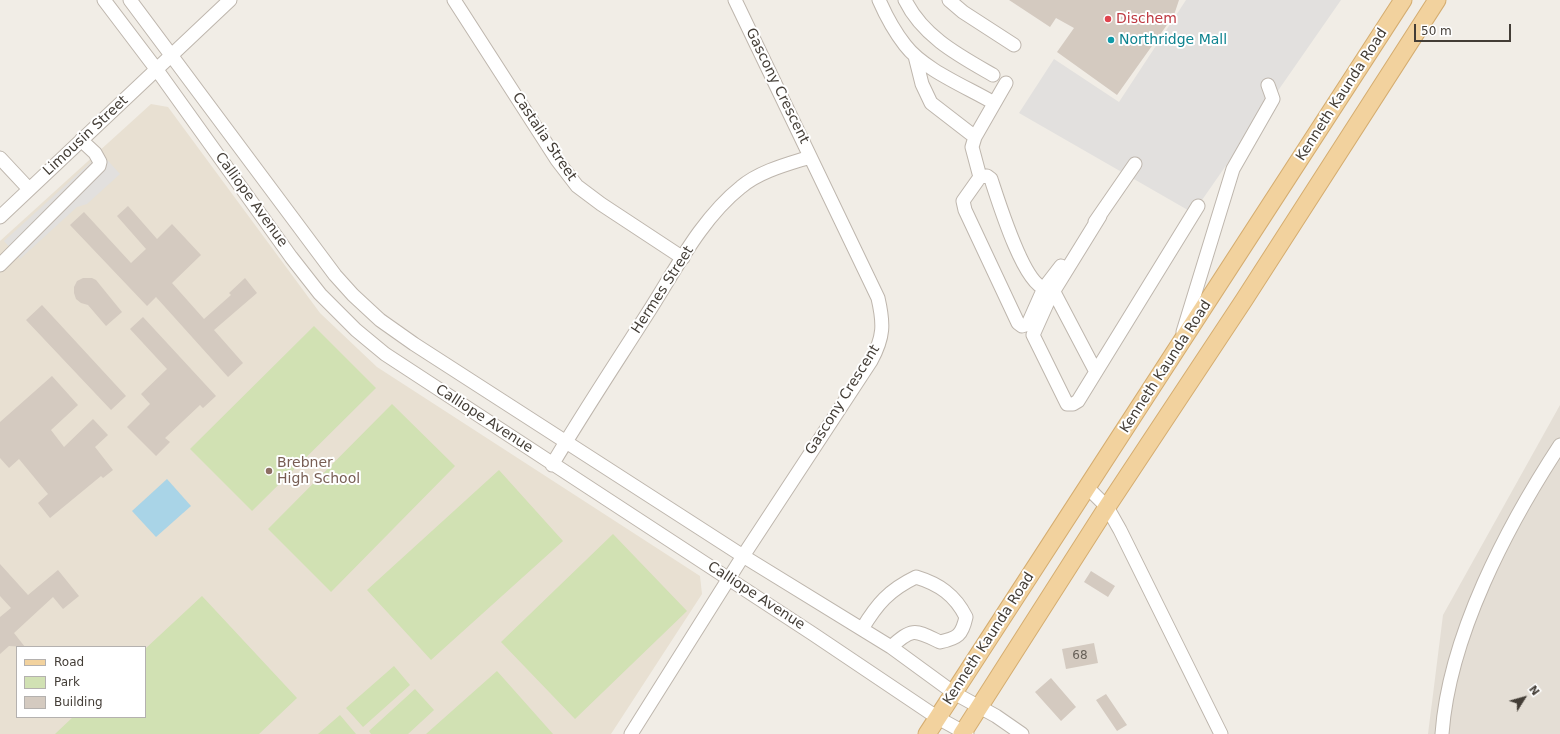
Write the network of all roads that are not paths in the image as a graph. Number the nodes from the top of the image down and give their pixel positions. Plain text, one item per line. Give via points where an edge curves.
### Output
1 (104, 0) edge
2 (130, 0) edge
3 (230, 0) edge
4 (454, 0) edge
5 (736, 0) edge
6 (879, 0) edge
7 (905, 0) edge
8 (949, 0) edge
9 (1403, 0) edge
10 (1437, 0) edge
11 (1014, 45) dead end
12 (172, 55) junction
13 (915, 56) junction
14 (158, 70) junction
15 (994, 75) dead end
16 (1006, 83) dead end
17 (1268, 85) dead end
18 (994, 103) junction
19 (975, 137) junction
20 (81, 140) junction
21 (810, 157) junction
22 (0, 158) edge
23 (1135, 164) dead end
24 (980, 176) junction
25 (29, 189) junction
26 (1198, 206) dead end
27 (0, 217) edge
28 (683, 258) junction
29 (0, 265) edge
30 (1048, 291) junction
31 (1178, 348) junction
32 (1096, 372) junction
33 (565, 443) junction
34 (1560, 445) edge
35 (552, 465) junction
36 (1088, 488) junction
37 (1107, 507) junction
38 (743, 556) junction
39 (730, 579) junction
40 (862, 629) junction
41 (892, 647) junction
42 (954, 693) junction
43 (979, 707) junction
44 (938, 718) junction
45 (964, 733) edge
46 (631, 734) edge
47 (927, 734) edge
48 (1022, 734) edge
49 (1221, 734) edge
50 (1442, 734) edge

1 - 14 street, Calliope Avenue
2 - 12 street, Calliope Avenue
3 - 12 street, Limousin Street
4 - 28 street, Castalia Street via 557,160 577,186
5 - 21 street, Gascony Crescent
6 - 13 street via 891,25
7 - 15 street via 922,27 950,50
8 - 11 street
9 - 31 main road, Kenneth Kaunda Road
10 - 37 main road, Kenneth Kaunda Road via 1249,294
12 - 14 street, Limousin Street
12 - 33 street, Calliope Avenue via 317,252 353,295 380,320 414,344
13 - 18 street
13 - 19 street via 922,84 931,103
14 - 20 street, Limousin Street
14 - 35 street, Calliope Avenue via 291,257 325,299 385,354
16 - 18 street
17 - 31 street via 1274,99 1233,169
18 - 19 street
19 - 24 street via 972,147
20 - 25 street, Limousin Street
20 - 29 street via 95,153 100,162 99,166
21 - 28 street, Hermes Street via 775,169 743,185 713,215
21 - 38 street, Gascony Crescent via 878,298 882,334 880,344 871,360
22 - 25 street
23 - 30 street
24 - 30 street via 991,179 1012,241 1031,274 1040,286
24 - 30 street via 963,201 965,210 1018,323 1022,326 1028,324
25 - 27 street, Limousin Street
26 - 32 street
28 - 33 street, Hermes Street
30 - 32 street via 1055,294
30 - 32 street via 1033,335 1067,404 1078,401
31 - 36 main road, Kenneth Kaunda Road
33 - 35 street, Hermes Street
33 - 38 street, Calliope Avenue
34 - 50 street via 1508,532 1485,580 1464,632 1443,719
35 - 39 street, Calliope Avenue
36 - 37 street
36 - 42 main road, Kenneth Kaunda Road
37 - 43 main road, Kenneth Kaunda Road
37 - 49 street
38 - 39 street, Gascony Crescent
38 - 40 street, Calliope Avenue
39 - 44 street, Calliope Avenue
39 - 46 street, Gascony Crescent
40 - 41 street, Calliope Avenue
40 - 41 street via 887,595 916,577 943,588 959,604 966,616 963,630 953,639 940,642 918,632 906,634
41 - 42 street, Calliope Avenue
42 - 43 street, Calliope Avenue
42 - 44 main road, Kenneth Kaunda Road
43 - 45 main road, Kenneth Kaunda Road
43 - 48 street, Calliope Avenue
44 - 45 street, Calliope Avenue
44 - 47 main road, Kenneth Kaunda Road

